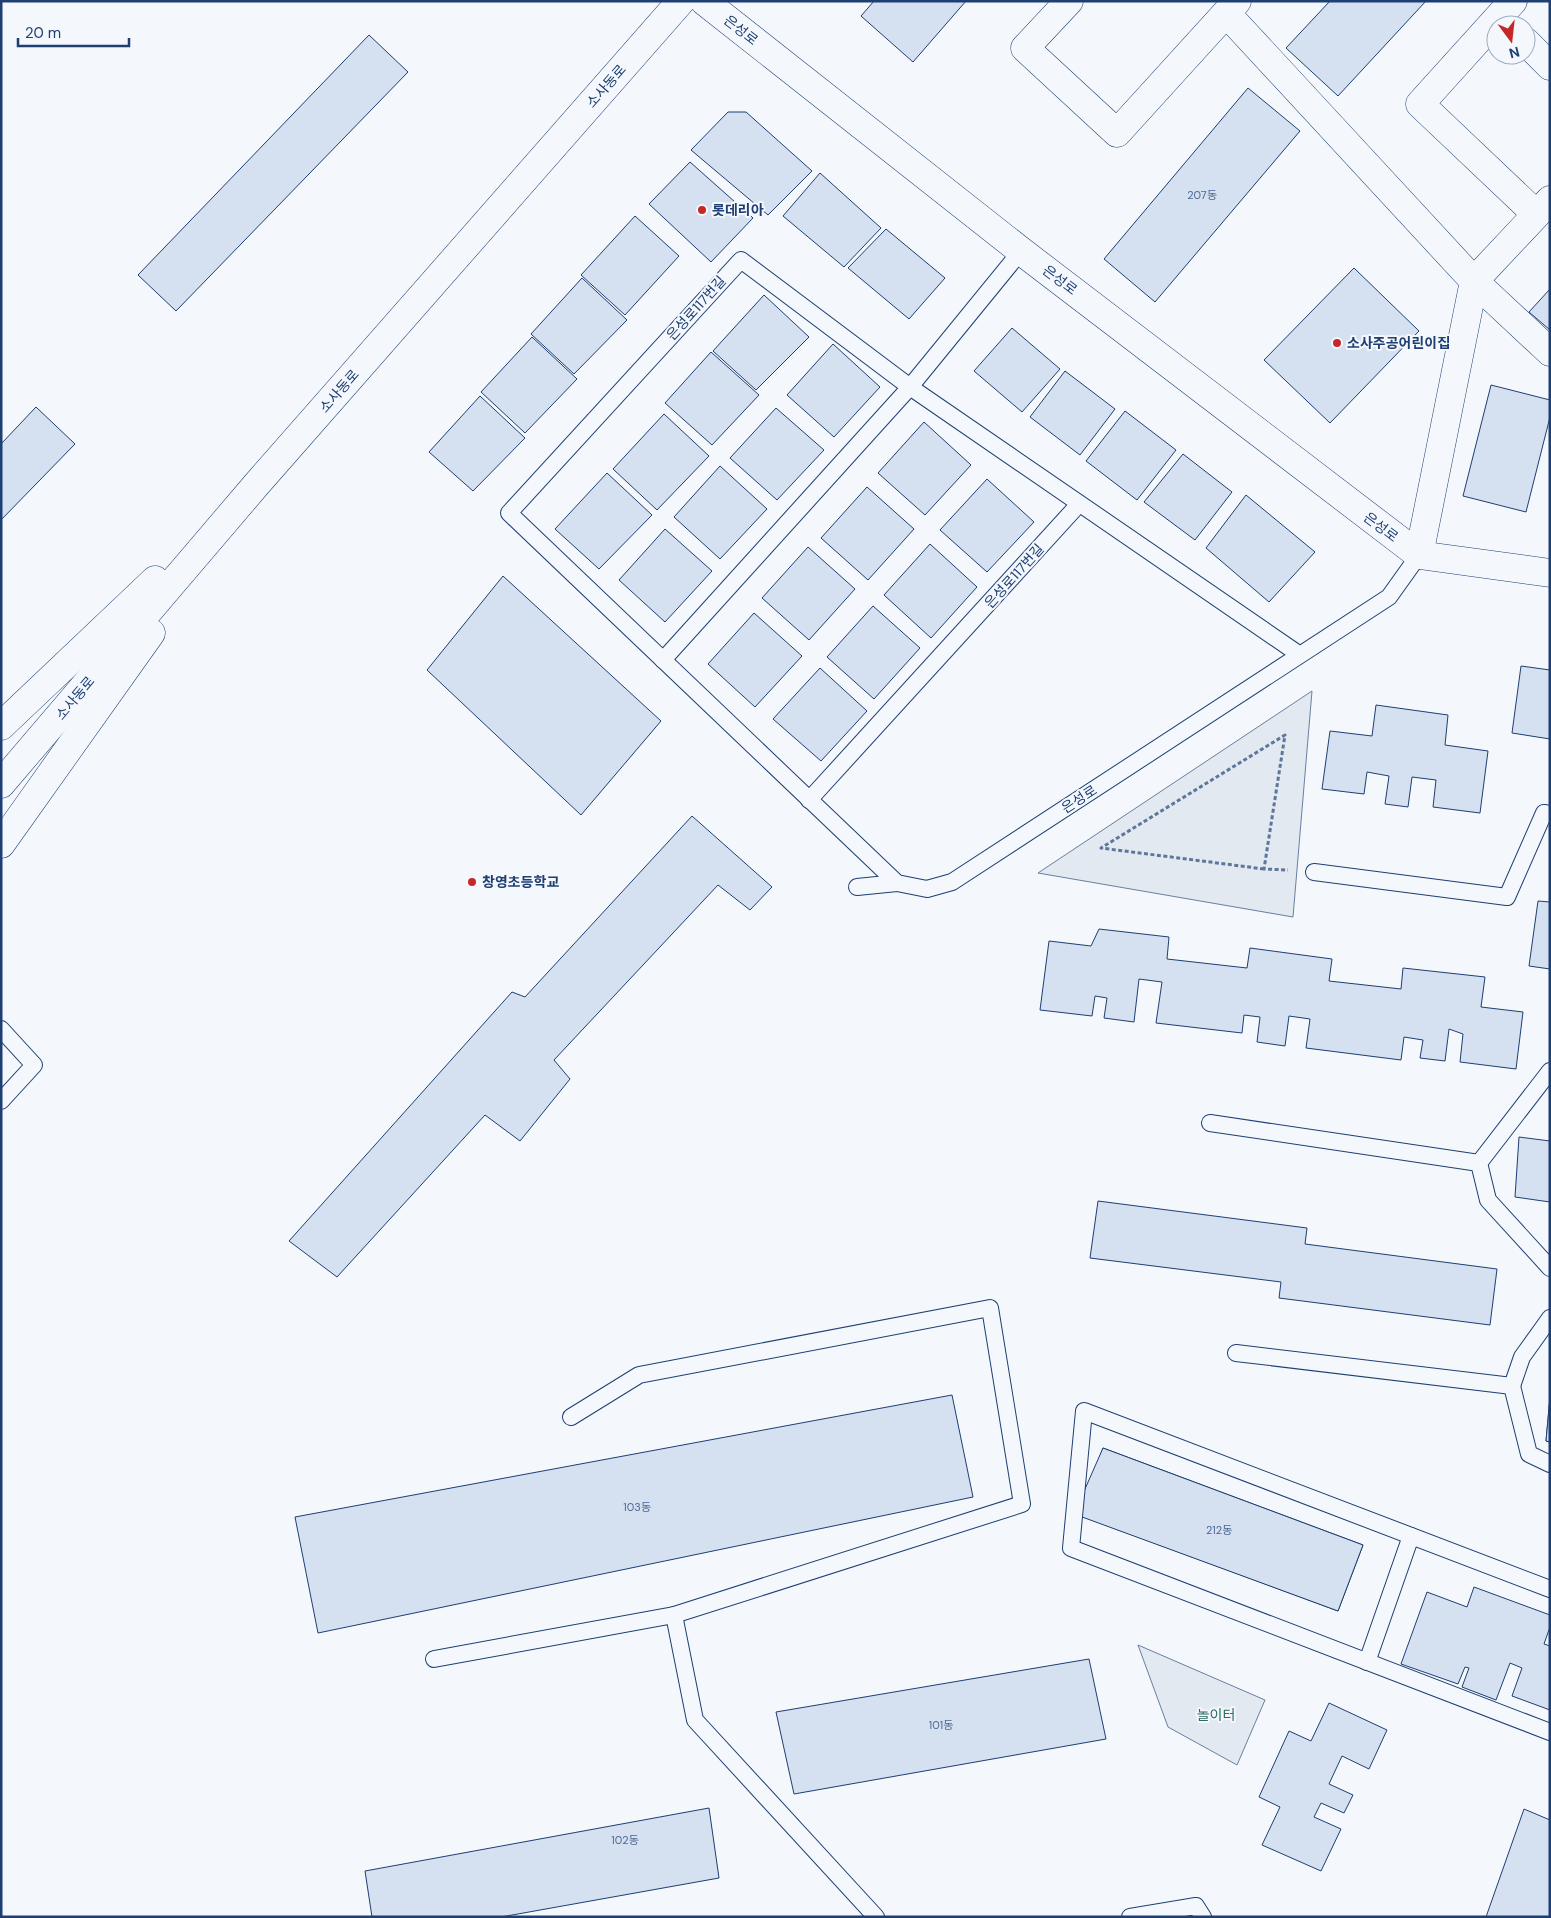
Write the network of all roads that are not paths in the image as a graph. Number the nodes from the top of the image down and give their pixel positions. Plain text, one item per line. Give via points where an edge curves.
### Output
1 (681, 1) edge
2 (704, 1) edge
3 (1069, 1) edge
4 (1232, 8) edge
5 (1507, 14) edge
6 (1536, 52) edge
7 (1550, 66) edge
8 (1543, 207) edge
9 (1021, 251) junction
10 (1474, 281) junction
11 (1550, 352) edge
12 (910, 387) junction
13 (256, 485) junction
14 (1079, 504) junction
15 (1419, 555) junction
16 (1550, 573) edge
17 (1300, 656) junction
18 (663, 660) junction
19 (1, 726) edge
20 (1, 784) edge
21 (809, 800) junction
22 (1550, 814) edge
23 (1, 844) edge
24 (1314, 872) road end
25 (897, 883) junction
26 (857, 886) dead end
27 (1, 1029) edge
28 (1550, 1071) edge
29 (1, 1101) edge
30 (1210, 1123) dead end
31 (1479, 1163) junction
32 (1550, 1268) edge
33 (1550, 1318) edge
34 (1236, 1353) dead end
35 (1512, 1386) junction
36 (571, 1417) dead end
37 (1550, 1464) edge
38 (1411, 1536) junction
39 (1550, 1589) edge
40 (674, 1615) junction
41 (434, 1659) dead end
42 (1367, 1662) junction
43 (1550, 1732) edge
44 (1199, 1912) edge
45 (876, 1917) edge
46 (1130, 1917) edge

1 - 13 street, 소사동로
2 - 9 street, 은성로
3 - 4 street via 1025,48 1117,133
4 - 10 street
5 - 8 street via 1420,104
6 - 7 street
8 - 10 street
9 - 12 lane
9 - 15 street, 은성로
10 - 11 street
10 - 15 street
12 - 14 lane, 은성로117번길
12 - 18 lane
12 - 18 lane, 은성로117번길 via 741,260 509,513
13 - 19 street
13 - 20 street, 소사동로
13 - 23 street
14 - 17 lane
14 - 21 lane, 은성로117번길
15 - 16 street, 은성로
15 - 17 lane, 은성로 via 1389,597
17 - 25 lane, 은성로 via 952,882 927,889
18 - 21 lane
21 - 25 lane
22 - 24 lane via 1544,813 1508,897
25 - 26 lane, 은성로
27 - 29 lane via 34,1065
28 - 31 lane
30 - 31 lane
31 - 32 lane via 1488,1200
33 - 35 lane via 1522,1357
34 - 35 lane
35 - 37 lane via 1528,1454
36 - 40 lane via 639,1375 990,1308 1022,1504
38 - 39 lane
38 - 42 lane
38 - 42 lane via 1084,1411 1071,1548
40 - 41 lane
40 - 45 lane via 695,1720
42 - 43 lane
44 - 46 lane

